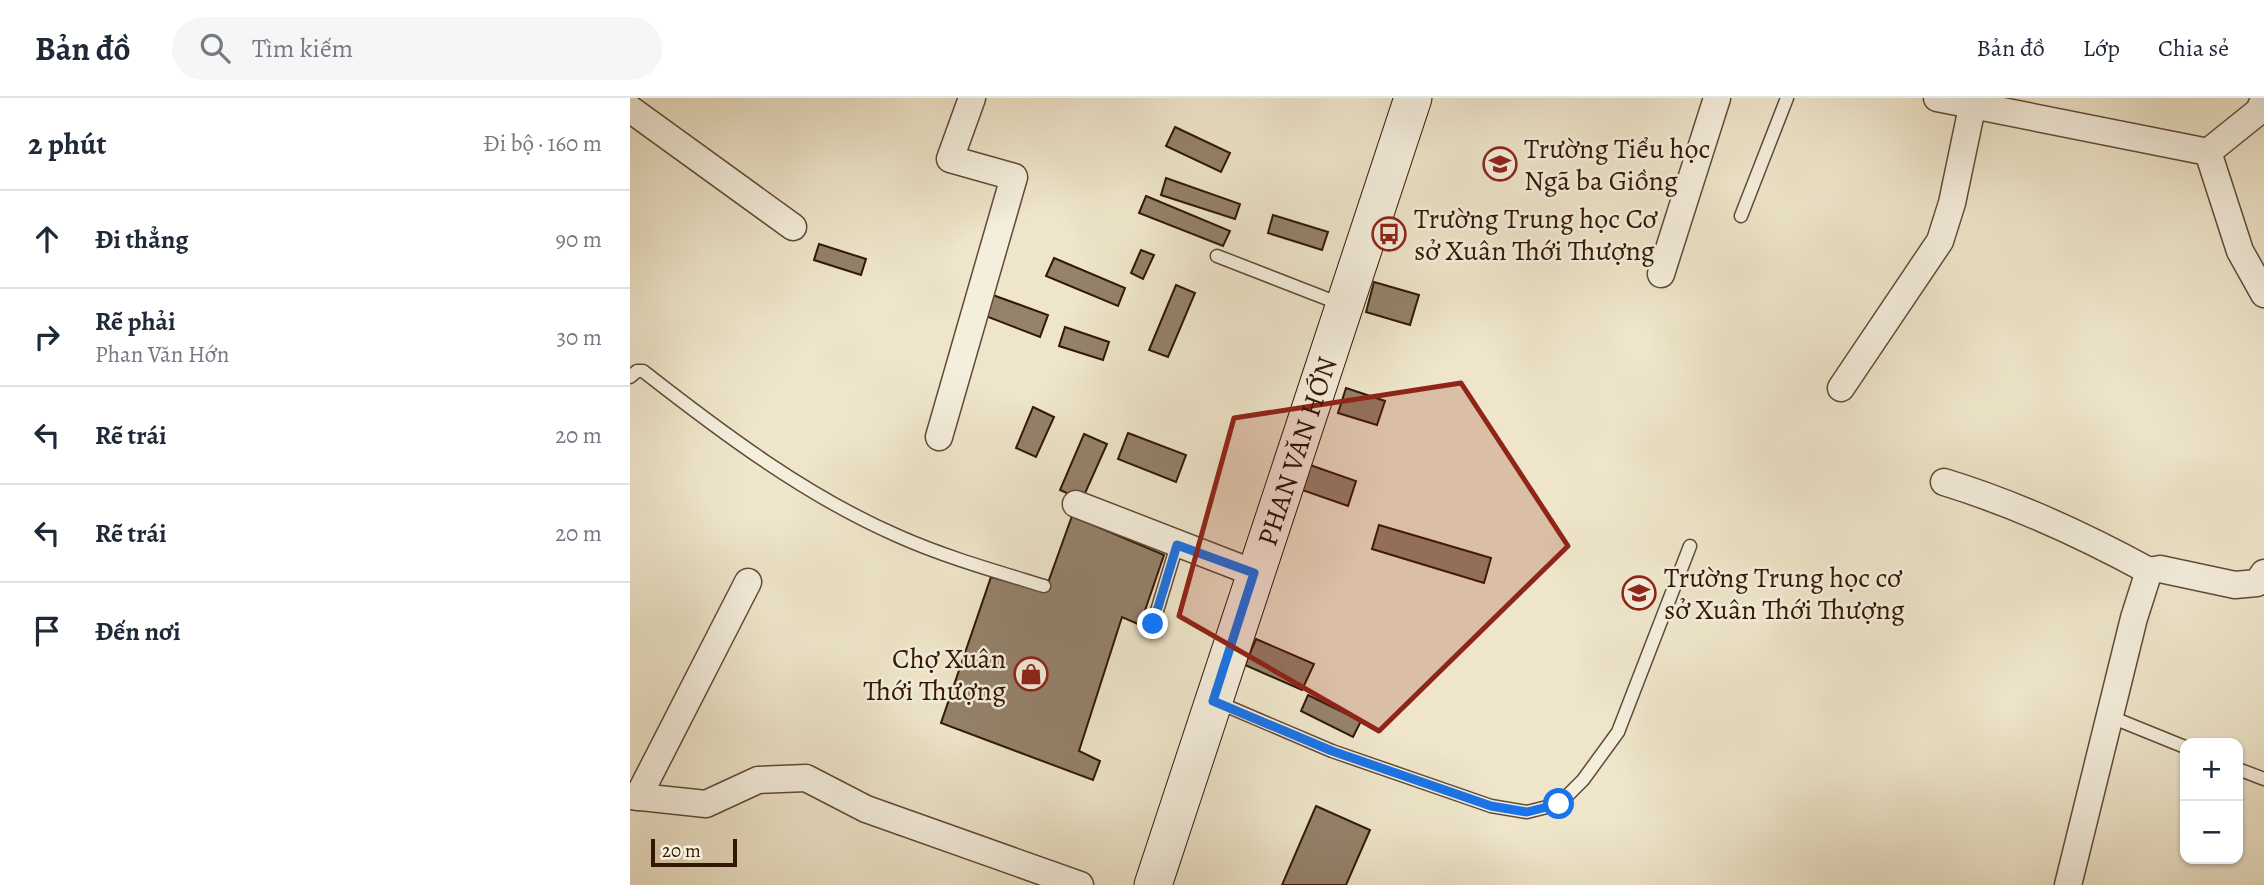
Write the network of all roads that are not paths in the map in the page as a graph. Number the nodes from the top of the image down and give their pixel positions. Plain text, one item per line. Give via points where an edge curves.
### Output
1 (971, 98) edge
2 (1413, 98) edge
3 (1717, 98) edge
4 (1787, 98) edge
5 (1937, 98) edge
6 (2264, 99) edge
7 (1973, 102) edge
8 (630, 109) edge
9 (2208, 152) junction
10 (1741, 216) dead end
11 (793, 227) dead end
12 (1217, 256) dead end
13 (1661, 274) dead end
14 (2264, 294) edge
15 (1343, 306) junction
16 (630, 377) edge
17 (1841, 388) dead end
18 (939, 437) dead end
19 (1944, 482) dead end
20 (1076, 504) dead end
21 (1177, 545) junction
22 (1690, 546) dead end
23 (2149, 571) junction
24 (1254, 573) junction
25 (2264, 573) edge
26 (748, 582) dead end
27 (1044, 586) dead end
28 (1153, 624) dead end
29 (1213, 701) junction
30 (2111, 717) junction
31 (2180, 745) edge
32 (2243, 771) edge
33 (2264, 779) edge
34 (634, 797) edge
35 (1080, 885) edge
36 (1153, 885) edge
37 (2068, 885) edge

1 - 18 street via 950,159 1014,177
2 - 15 main road, PHAN VĂN HỚN
3 - 13 street
4 - 10 lane
5 - 7 street
6 - 9 street via 2259,111
7 - 9 street
7 - 17 street via 1940,241
8 - 11 street
9 - 14 street via 2240,251
12 - 15 lane
15 - 24 main road, PHAN VĂN HỚN
16 - 27 lane via 643,371 812,490 896,535
19 - 23 street via 2055,522
20 - 21 street
21 - 24 street
21 - 28 lane
22 - 29 lane via 1618,732 1559,804 1527,812 1491,806 1332,751
23 - 25 street via 2160,569 2235,585 2258,583
23 - 30 street
24 - 29 main road, PHAN VĂN HỚN
26 - 34 street
29 - 36 main road, PHAN VĂN HỚN
30 - 31 lane
30 - 37 street
32 - 33 lane
34 - 35 street via 706,804 758,780 806,778 866,809

